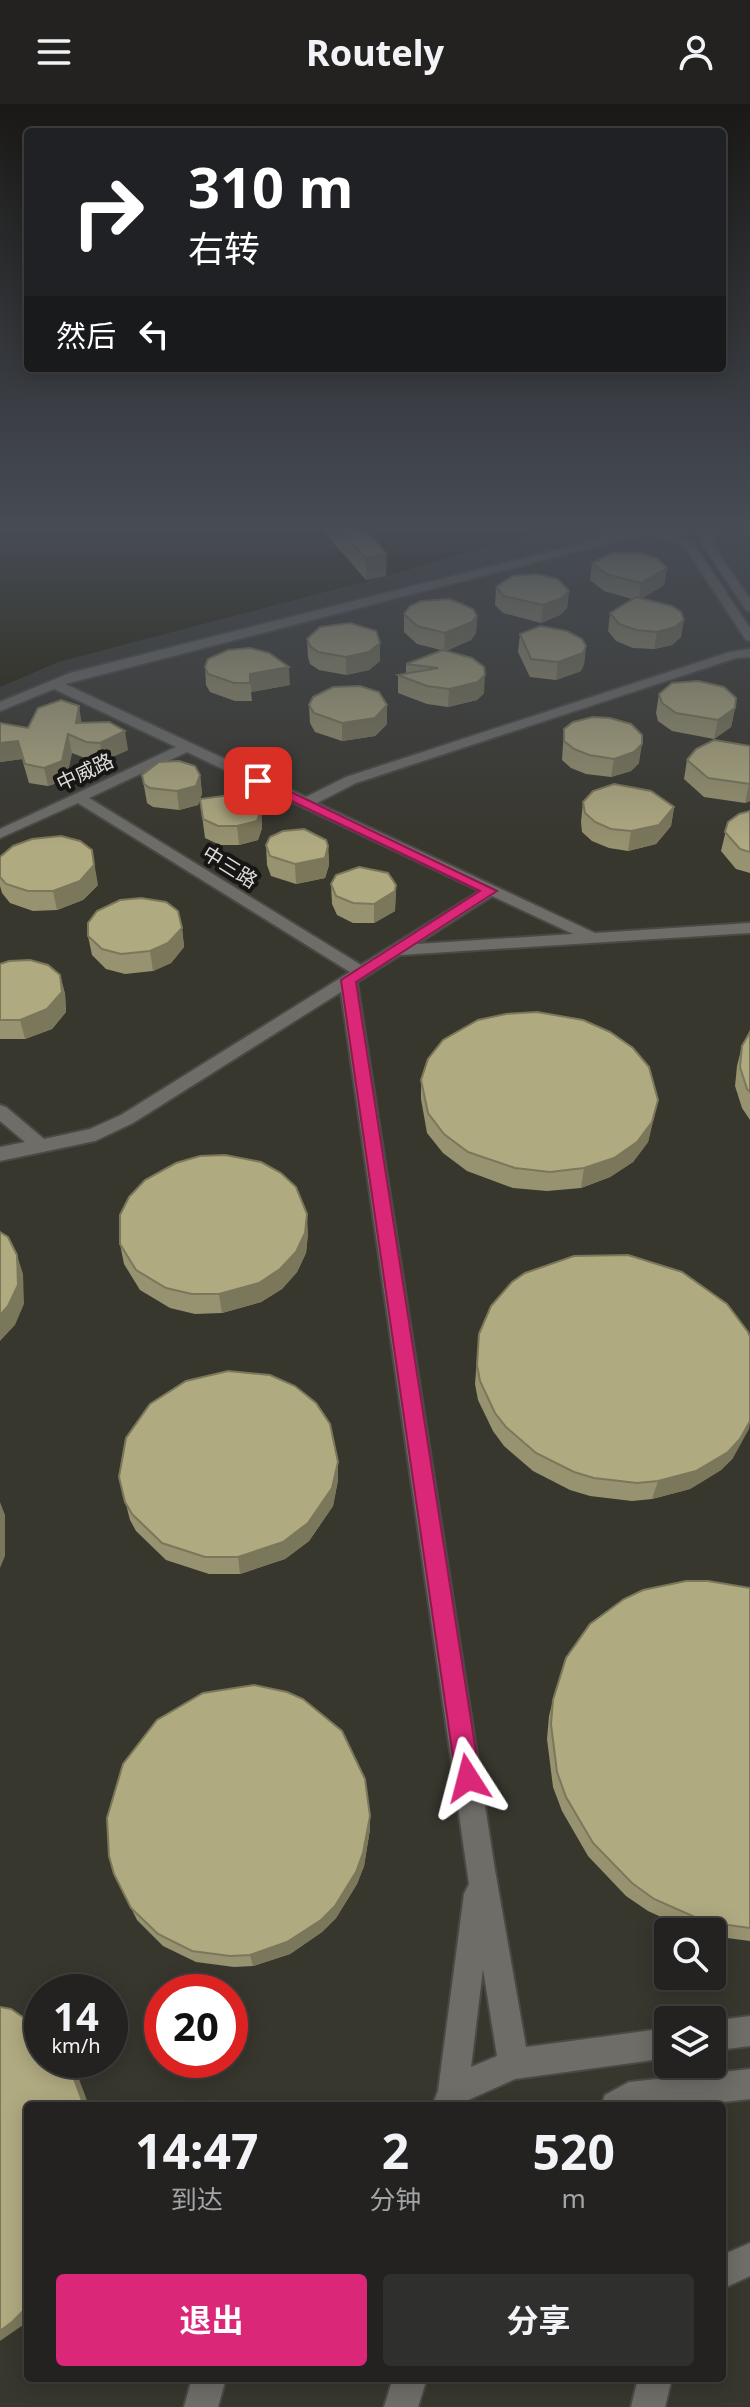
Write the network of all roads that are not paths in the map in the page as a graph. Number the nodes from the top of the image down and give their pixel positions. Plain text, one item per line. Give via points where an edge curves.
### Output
1 (246, 632) edge
2 (750, 653) edge
3 (54, 684) junction
4 (0, 707) edge
5 (186, 747) junction
6 (78, 797) junction
7 (306, 803) junction
8 (0, 834) edge
9 (490, 891) junction
10 (750, 928) edge
11 (593, 938) junction
12 (396, 950) junction
13 (355, 976) junction
14 (0, 1111) edge
15 (41, 1146) junction
16 (0, 1154) edge
17 (481, 1870) junction
18 (750, 2031) edge
19 (726, 2034) edge
20 (654, 2045) edge
21 (514, 2064) junction
22 (750, 2084) edge
23 (450, 2098) edge
24 (622, 2102) edge
25 (750, 2259) edge
26 (726, 2270) edge
27 (208, 2382) edge
28 (409, 2382) edge
29 (654, 2382) edge
30 (201, 2407) edge
31 (401, 2407) edge
32 (648, 2407) edge

1 - 3 lane
2 - 7 lane via 351,780
3 - 4 lane
3 - 5 lane
5 - 6 lane, 中威路
5 - 7 lane
6 - 8 lane, 中威路
6 - 13 lane, 中三路
7 - 9 lane
9 - 11 lane
9 - 12 lane
10 - 11 lane
11 - 12 lane
12 - 13 lane
13 - 15 lane via 127,1119 95,1135
13 - 17 lane
14 - 15 lane
15 - 16 lane
17 - 21 lane
17 - 23 lane
18 - 19 lane
20 - 21 lane
21 - 23 lane
22 - 24 lane
25 - 26 lane
27 - 30 lane
28 - 31 lane
29 - 32 lane

